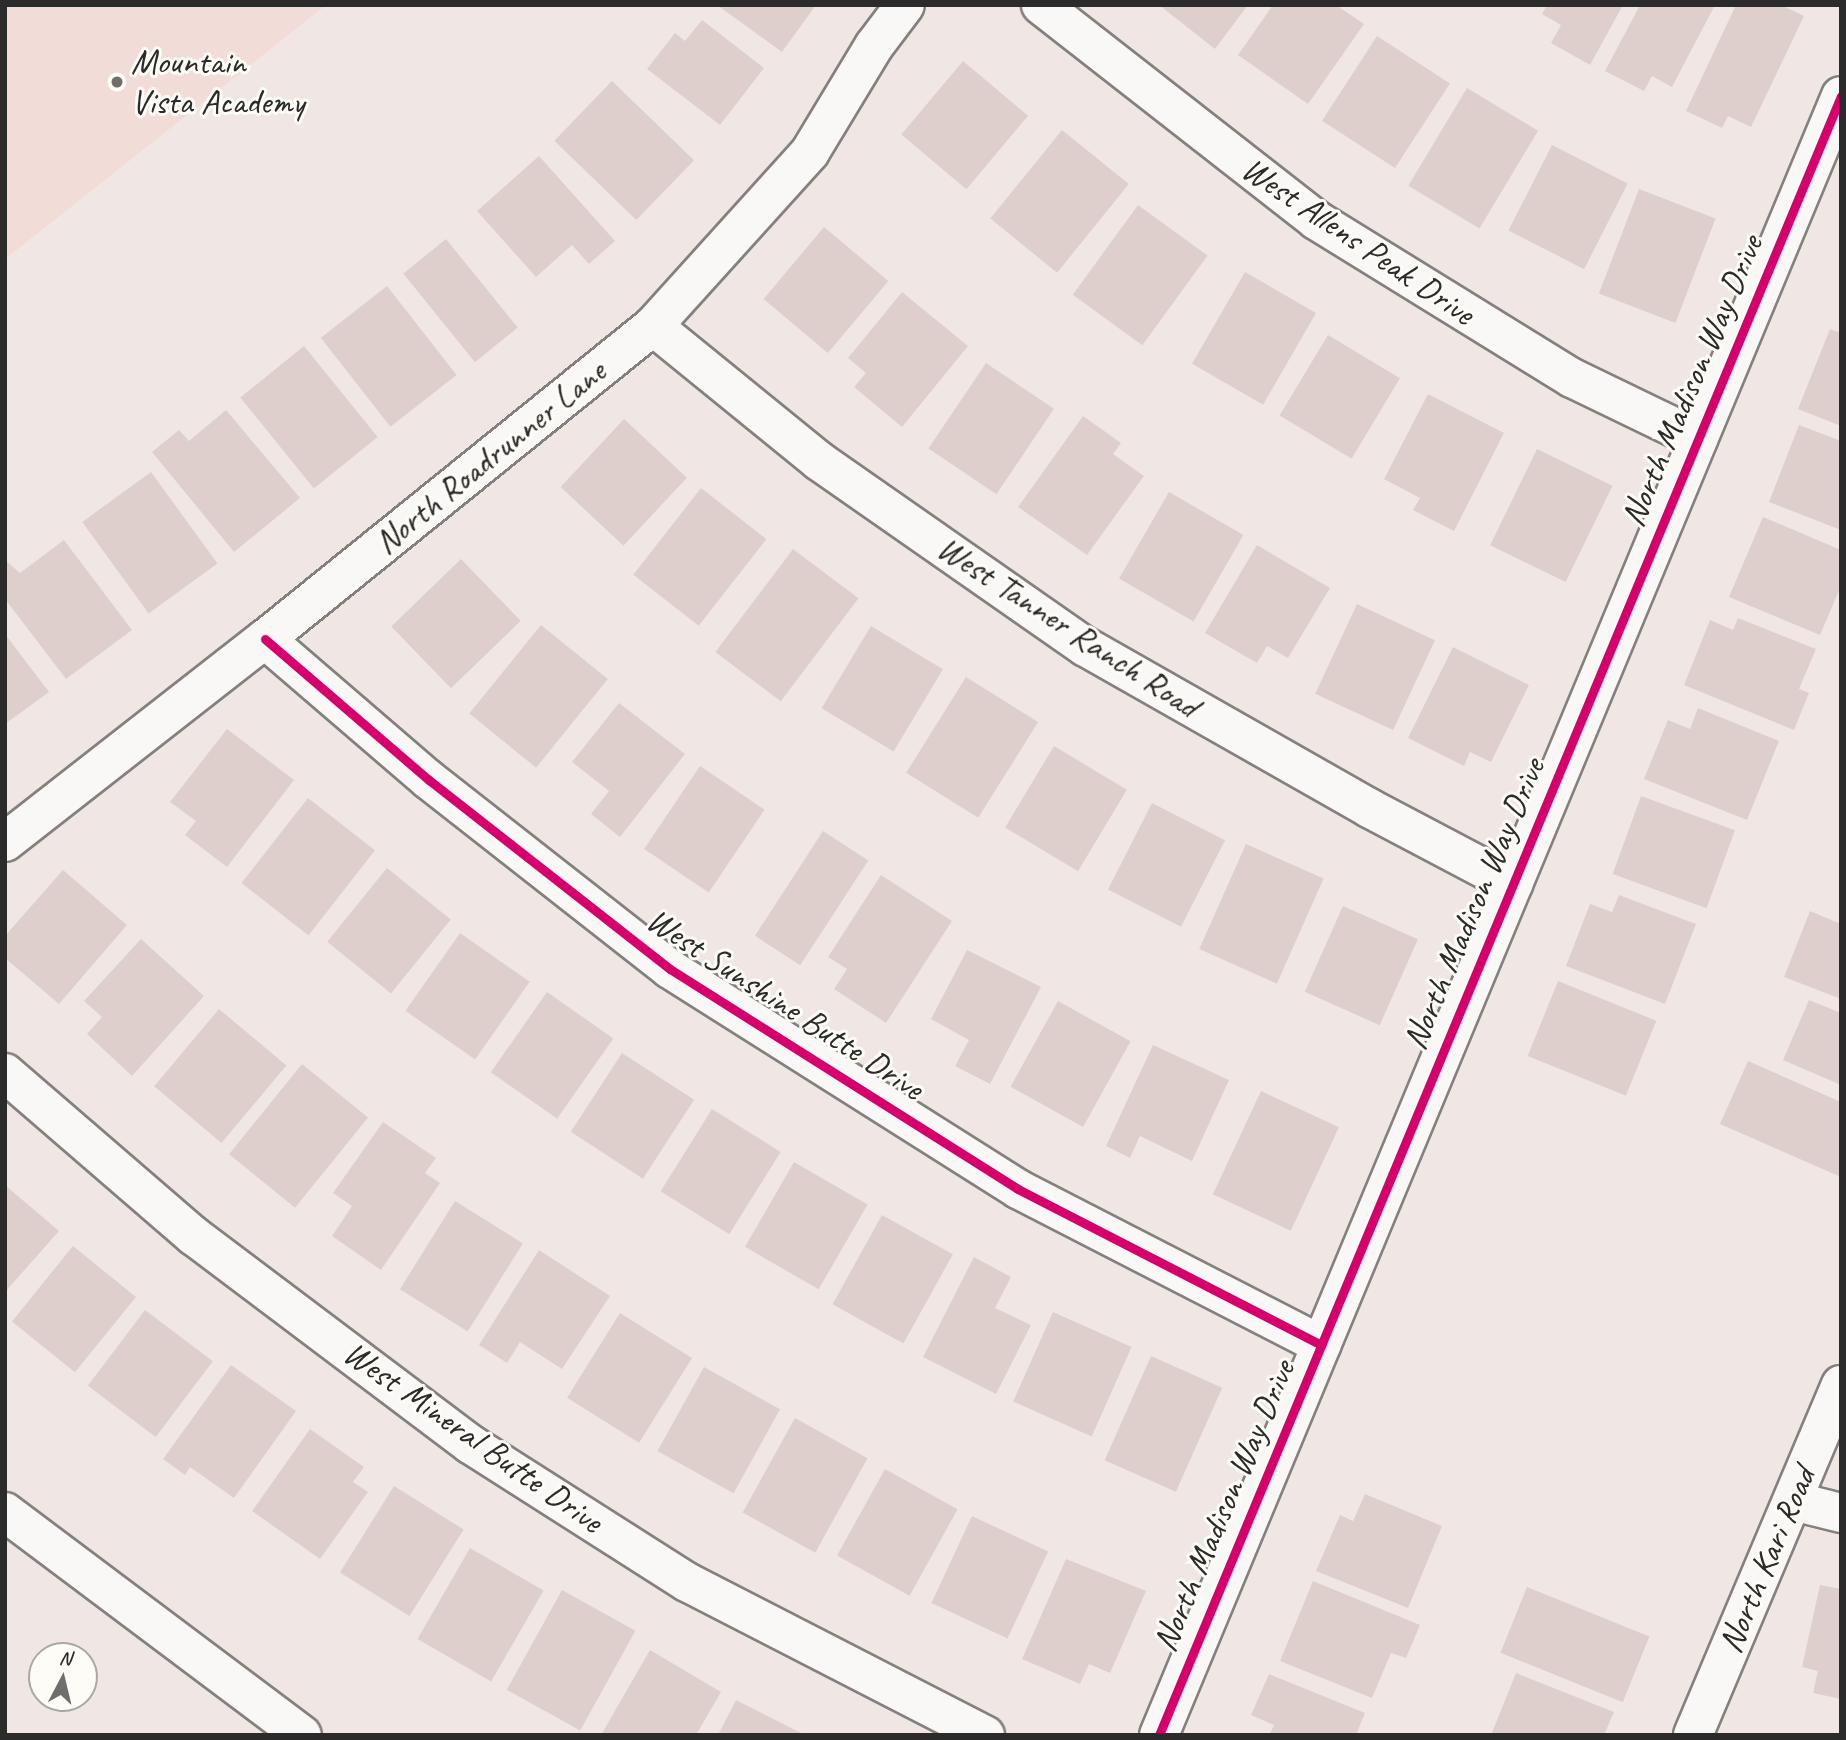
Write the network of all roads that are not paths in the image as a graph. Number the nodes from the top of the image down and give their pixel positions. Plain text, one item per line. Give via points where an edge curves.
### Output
1 (905, 5) edge
2 (1041, 5) edge
3 (1841, 96) edge
4 (653, 326) junction
5 (1698, 439) junction
6 (265, 639) junction
7 (5, 842) edge
8 (1513, 884) junction
9 (5, 1073) edge
10 (1321, 1345) junction
11 (1841, 1385) edge
12 (1793, 1501) junction
13 (5, 1512) edge
14 (1841, 1513) edge
15 (302, 1735) edge
16 (985, 1735) edge
17 (1159, 1735) edge
18 (1693, 1735) edge

1 - 4 street, North Roadrunner Lane via 874,46 810,152
2 - 5 street, West Allens Peak Drive via 1316,220 1572,378
3 - 5 street, North Madison Way Drive
4 - 6 street, North Roadrunner Lane
4 - 8 street, West Tanner Ranch Road via 819,461 1086,647
5 - 8 street, North Madison Way Drive
6 - 7 street, North Roadrunner Lane
6 - 10 street, West Sunshine Butte Drive via 429,780 670,969 1018,1189
8 - 10 street, North Madison Way Drive
9 - 16 street, West Mineral Butte Drive via 194,1236 470,1444 687,1582
10 - 17 street, North Madison Way Drive
11 - 12 street, North Kari Road
12 - 14 street
12 - 18 street, North Kari Road
13 - 15 street

